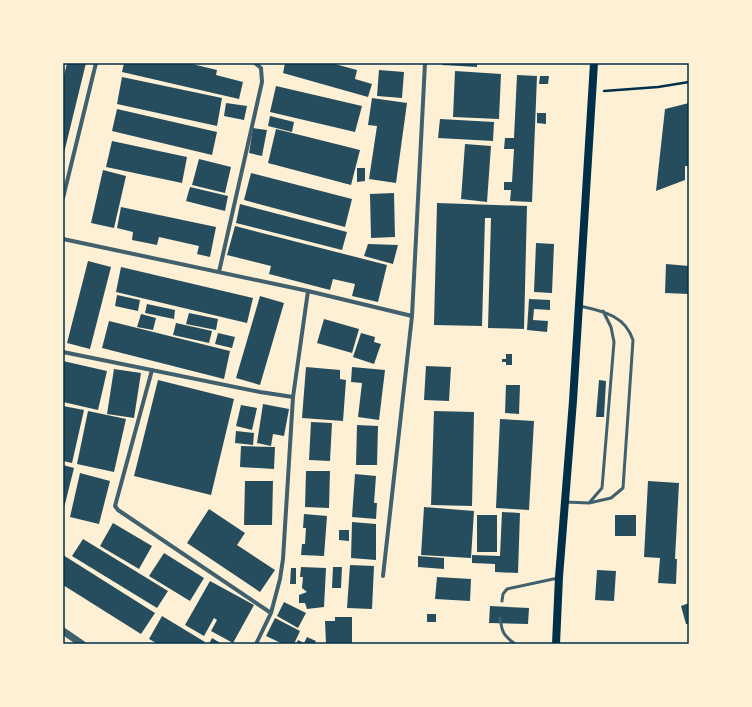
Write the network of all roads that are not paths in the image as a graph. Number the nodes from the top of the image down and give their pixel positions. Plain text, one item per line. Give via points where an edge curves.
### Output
1 (96, 63) edge
2 (255, 63) edge
3 (425, 63) edge
4 (594, 63) edge
5 (63, 198) edge
6 (63, 239) edge
7 (219, 272) junction
8 (308, 291) junction
9 (578, 306) junction
10 (603, 311) junction
11 (412, 316) junction
12 (63, 352) edge
13 (152, 370) junction
14 (293, 397) junction
15 (565, 502) junction
16 (589, 503) junction
17 (383, 576) dead end
18 (559, 577) junction
19 (502, 601) dead end
20 (271, 613) junction
21 (500, 618) dead end
22 (63, 630) edge
23 (82, 644) edge
24 (256, 644) edge
25 (515, 644) edge
26 (556, 644) edge

1 - 5 street
2 - 7 street via 261,68 262,82
3 - 11 street
4 - 9 main road
6 - 7 street
7 - 8 street
8 - 11 street
8 - 14 street
9 - 10 lane
9 - 15 main road
10 - 16 lane via 611,327 614,342 602,488
10 - 16 lane via 630,330 633,340 624,480 623,488 612,498
11 - 17 street
12 - 13 street
13 - 14 street
13 - 20 street via 115,506
14 - 20 street via 283,559
15 - 16 lane
15 - 18 main road
18 - 19 lane via 507,589
18 - 26 main road
20 - 24 street
21 - 25 lane via 504,635
22 - 23 street

